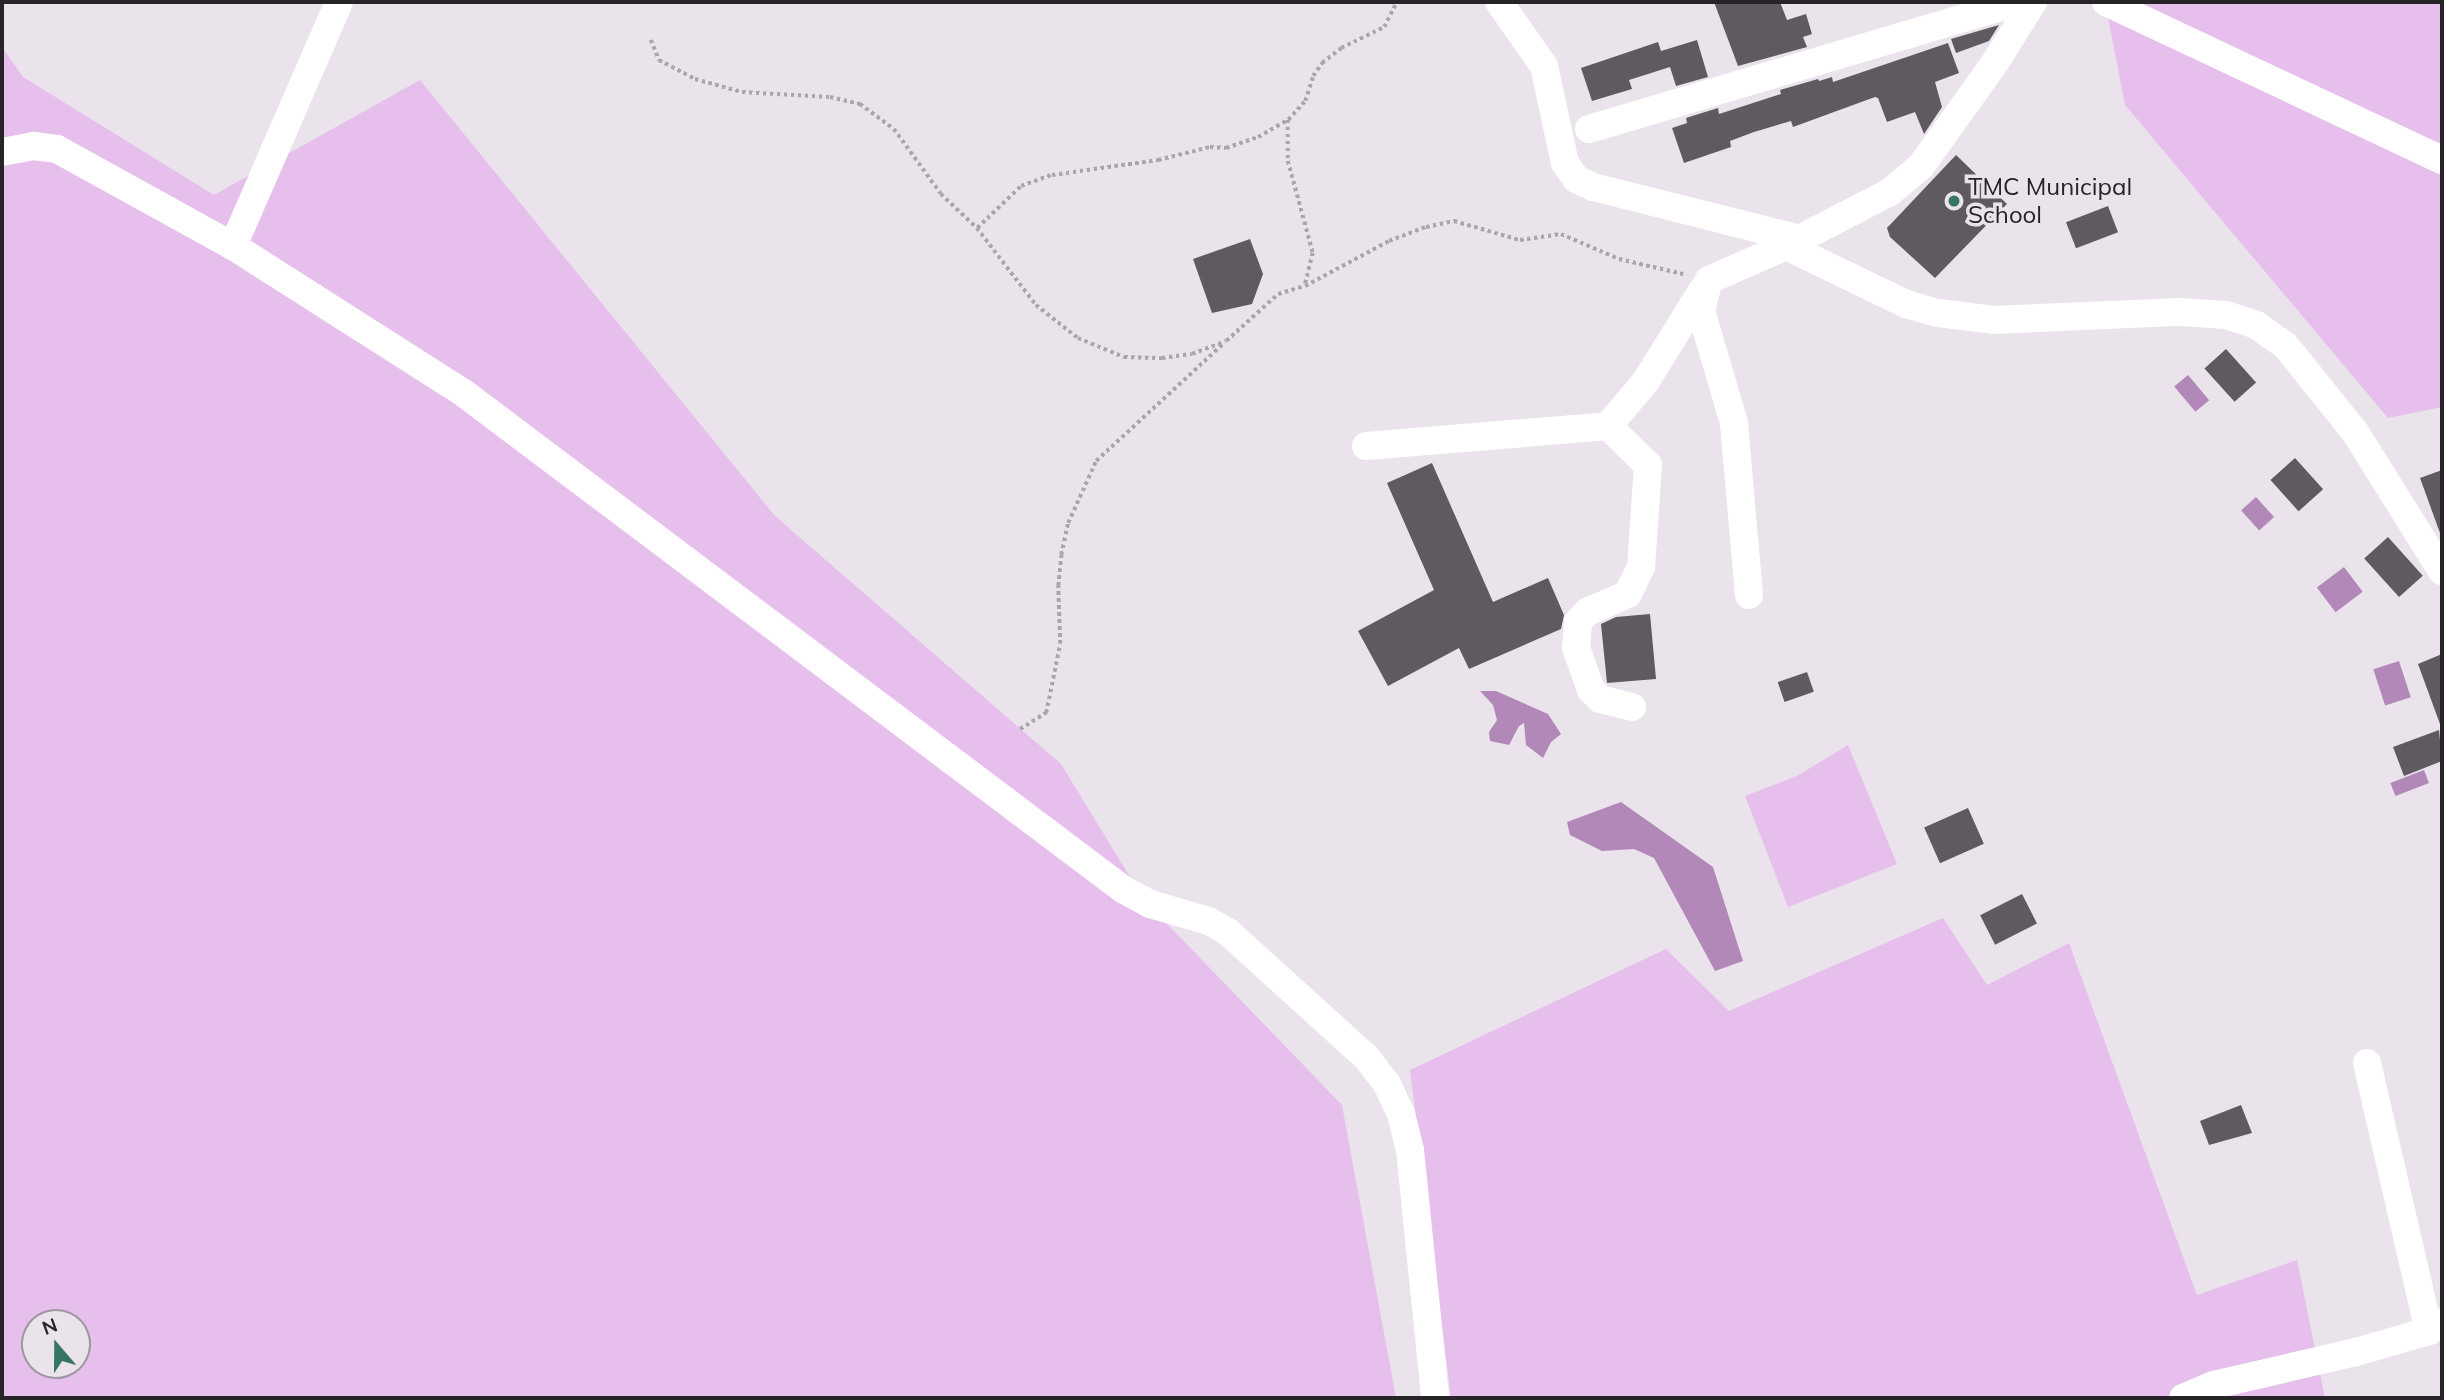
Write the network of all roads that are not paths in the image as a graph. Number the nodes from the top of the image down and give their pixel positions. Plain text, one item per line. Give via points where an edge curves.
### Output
1 (340, 2) edge
2 (1499, 2) edge
3 (2019, 2) edge
4 (2033, 2) edge
5 (2106, 2) edge
6 (1589, 130) dead end
7 (2, 152) edge
8 (2442, 160) edge
9 (1793, 243) junction
10 (233, 246) junction
11 (1709, 280) junction
12 (1608, 426) junction
13 (1366, 446) dead end
14 (2442, 571) edge
15 (1749, 595) dead end
16 (1632, 707) dead end
17 (2367, 1063) dead end
18 (2435, 1326) edge
19 (1435, 1398) edge
20 (2183, 1398) edge

1 - 10 street
2 - 9 street via 1544,66 1565,163 1576,178 1593,187
3 - 6 street
4 - 9 street via 1921,166 1890,192
5 - 8 street
7 - 10 street via 33,146 57,149
9 - 11 street
9 - 14 street via 1906,304 1938,313 1994,320 2180,312 2226,315 2256,325 2285,345 2355,432
10 - 19 street via 465,394 1124,890 1227,932 1366,1057 1387,1084 1410,1150
11 - 12 street via 1646,381
11 - 15 street via 1701,311 1734,423
12 - 13 street
12 - 16 street via 1648,465 1641,568 1628,594 1587,612 1578,622 1576,648 1591,690 1600,699
17 - 18 street
18 - 20 street via 2356,1352 2214,1385

